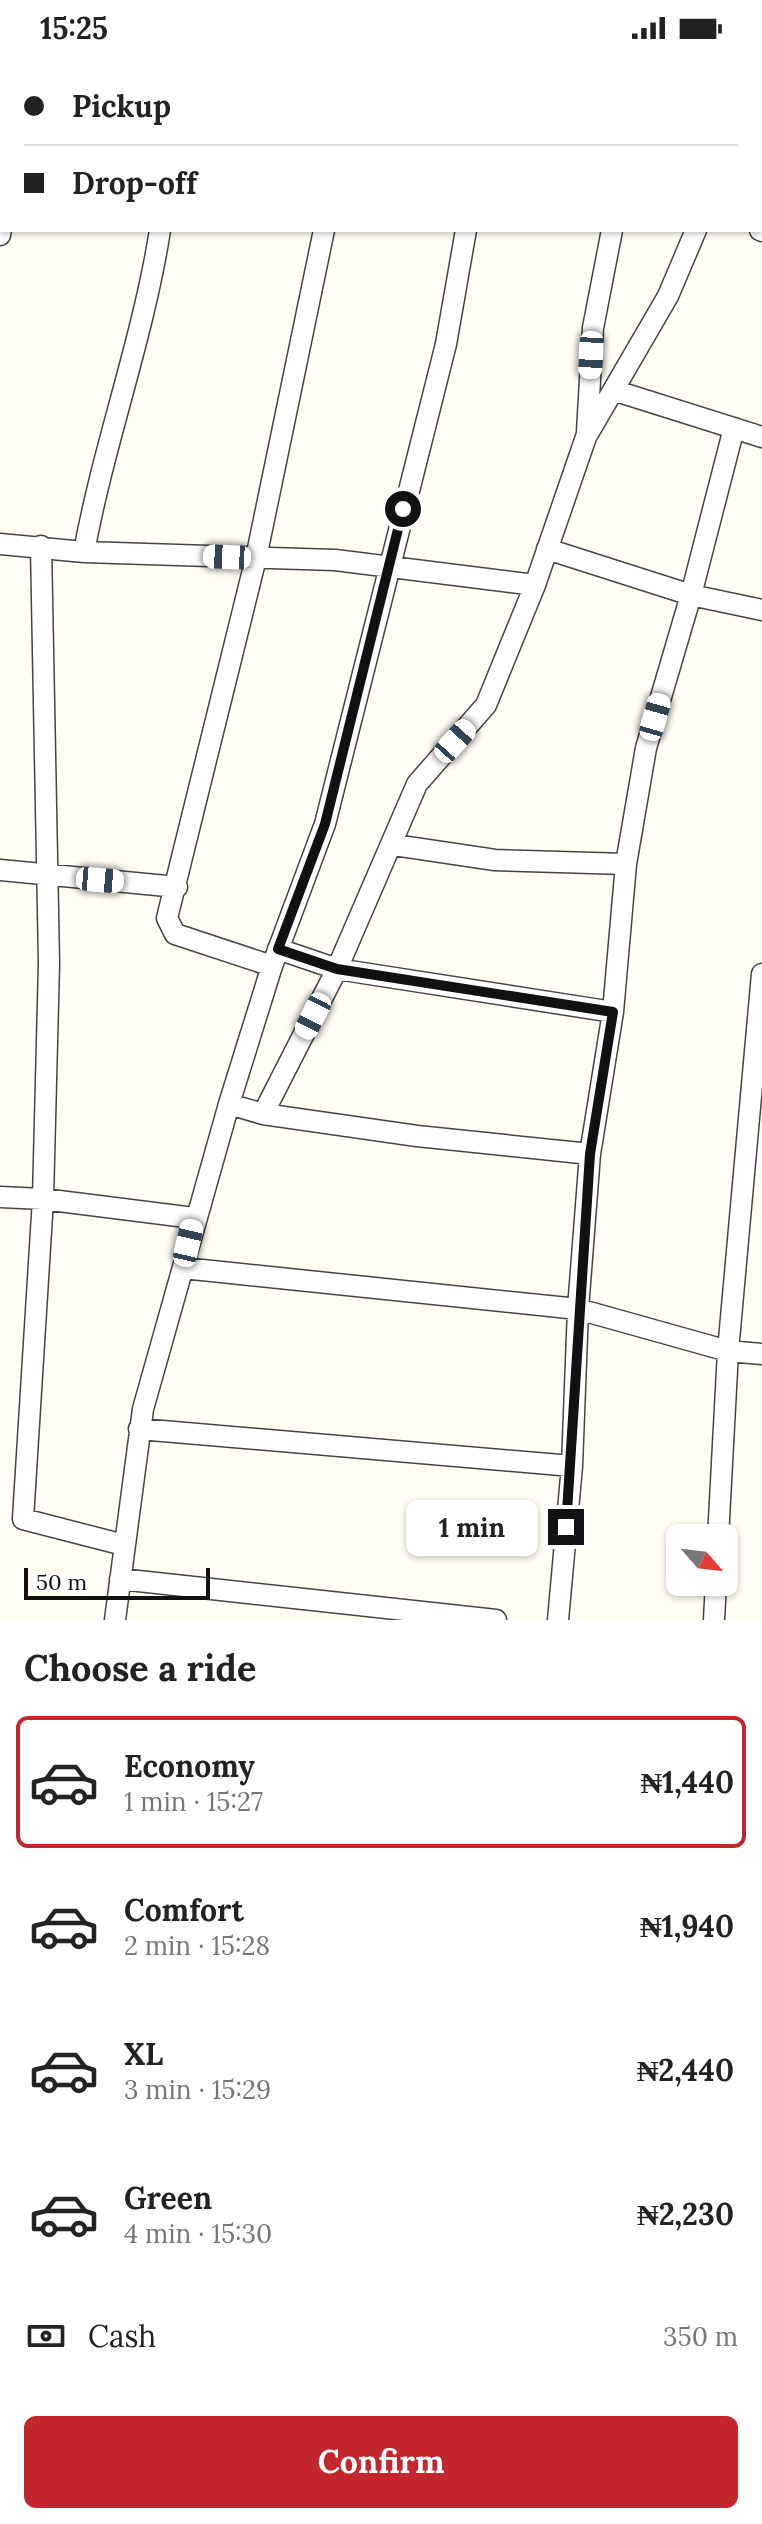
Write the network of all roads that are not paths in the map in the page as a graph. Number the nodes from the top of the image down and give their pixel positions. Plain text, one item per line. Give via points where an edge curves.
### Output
1 (160, 232) edge
2 (324, 232) edge
3 (466, 232) edge
4 (612, 232) edge
5 (695, 232) edge
6 (616, 391) junction
7 (734, 428) junction
8 (586, 437) junction
9 (762, 437) edge
10 (0, 544) edge
11 (41, 546) junction
12 (547, 549) junction
13 (84, 552) junction
14 (256, 558) junction
15 (387, 569) junction
16 (535, 585) junction
17 (691, 595) junction
18 (762, 610) edge
19 (394, 845) junction
20 (626, 864) junction
21 (0, 870) edge
22 (48, 875) junction
23 (177, 887) junction
24 (275, 958) junction
25 (337, 969) junction
26 (762, 974) edge
27 (613, 1012) junction
28 (758, 1052) edge
29 (229, 1104) junction
30 (263, 1114) junction
31 (590, 1154) junction
32 (0, 1197) edge
33 (43, 1199) junction
34 (194, 1218) junction
35 (183, 1268) junction
36 (578, 1309) junction
37 (728, 1351) junction
38 (762, 1354) edge
39 (139, 1429) junction
40 (572, 1466) junction
41 (719, 1524) edge
42 (124, 1545) junction
43 (120, 1579) junction
44 (715, 1596) edge
45 (115, 1620) edge
46 (496, 1620) edge
47 (558, 1620) edge
48 (714, 1620) edge

1 - 13 street
2 - 14 street
3 - 15 street via 446,344
4 - 8 street via 593,328
5 - 6 street via 668,296
6 - 7 street
6 - 8 street
7 - 9 street
7 - 17 street
8 - 12 street
10 - 11 street
11 - 13 street
11 - 22 street
12 - 16 street
12 - 17 street
13 - 14 street
14 - 15 street via 335,560
14 - 23 street
15 - 16 street
15 - 24 street via 325,824
16 - 19 street via 486,705 417,784
17 - 18 street
17 - 20 street via 646,748
19 - 20 street via 482,859
19 - 25 street
20 - 27 street
21 - 22 street
22 - 23 street
22 - 33 street
23 - 24 street via 167,918 175,934
24 - 25 street
24 - 29 street
25 - 27 street
25 - 30 street
26 - 28 street
27 - 31 street
28 - 37 street
29 - 30 street
29 - 34 street
30 - 31 street
31 - 36 street
32 - 33 street
33 - 34 street
33 - 42 street via 23,1519
34 - 35 street
35 - 36 street
35 - 39 street
36 - 37 street
36 - 40 street
37 - 38 street
37 - 41 street
39 - 40 street
39 - 42 street
40 - 47 street
42 - 43 street
43 - 45 street
43 - 46 street
44 - 48 street

